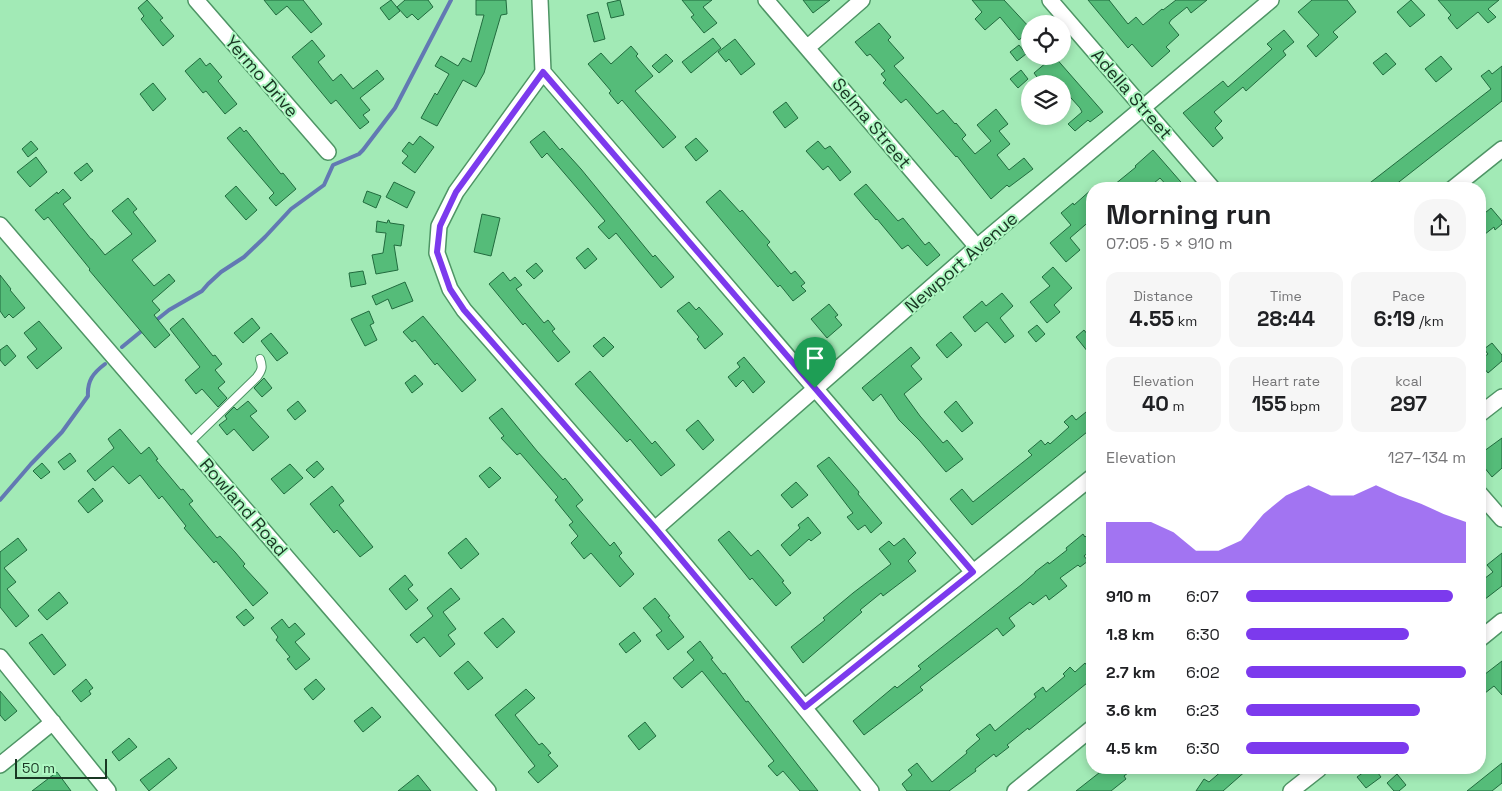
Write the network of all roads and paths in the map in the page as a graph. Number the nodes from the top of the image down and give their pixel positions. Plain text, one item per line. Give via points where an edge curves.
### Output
1 (196, 0) edge
2 (540, 0) edge
3 (766, 0) edge
4 (862, 0) edge
5 (1050, 0) edge
6 (1271, 0) edge
7 (808, 47) junction
8 (543, 72) junction
9 (1143, 108) junction
10 (1502, 149) edge
11 (328, 152) dead end
12 (1207, 182) edge
13 (1461, 182) edge
14 (0, 225) edge
15 (976, 247) junction
16 (260, 359) dead end
17 (815, 388) junction
18 (1502, 397) edge
19 (1486, 409) edge
20 (189, 443) junction
21 (1086, 482) edge
22 (1486, 501) edge
23 (1502, 519) edge
24 (655, 528) junction
25 (973, 572) junction
26 (1502, 621) edge
27 (1486, 634) edge
28 (0, 657) edge
29 (805, 707) junction
30 (53, 722) junction
31 (1086, 733) edge
32 (0, 765) edge
33 (1313, 774) edge
34 (108, 791) edge
35 (488, 791) edge
36 (872, 791) edge
37 (1015, 791) edge
38 (1291, 791) edge

1 - 11 street, Yermo Drive
2 - 8 street
3 - 7 street, Selma Street
4 - 7 street
5 - 9 street, Adella Street
6 - 9 street, Newport Avenue
7 - 15 street, Selma Street
8 - 17 street
8 - 24 street via 456,192 440,226 437,252 450,289 464,310
9 - 12 street, Adella Street
9 - 15 street, Newport Avenue
10 - 13 street
14 - 20 street, Rowland Road
15 - 17 street, Newport Avenue
16 - 20 lane via 262,370 257,377
17 - 24 street, Newport Avenue
17 - 25 street
18 - 19 street
20 - 35 street, Rowland Road
21 - 25 street
22 - 23 street
24 - 29 street
25 - 29 street
26 - 27 street
28 - 30 street
29 - 36 street
30 - 32 street
30 - 34 street
31 - 37 street
33 - 38 street

